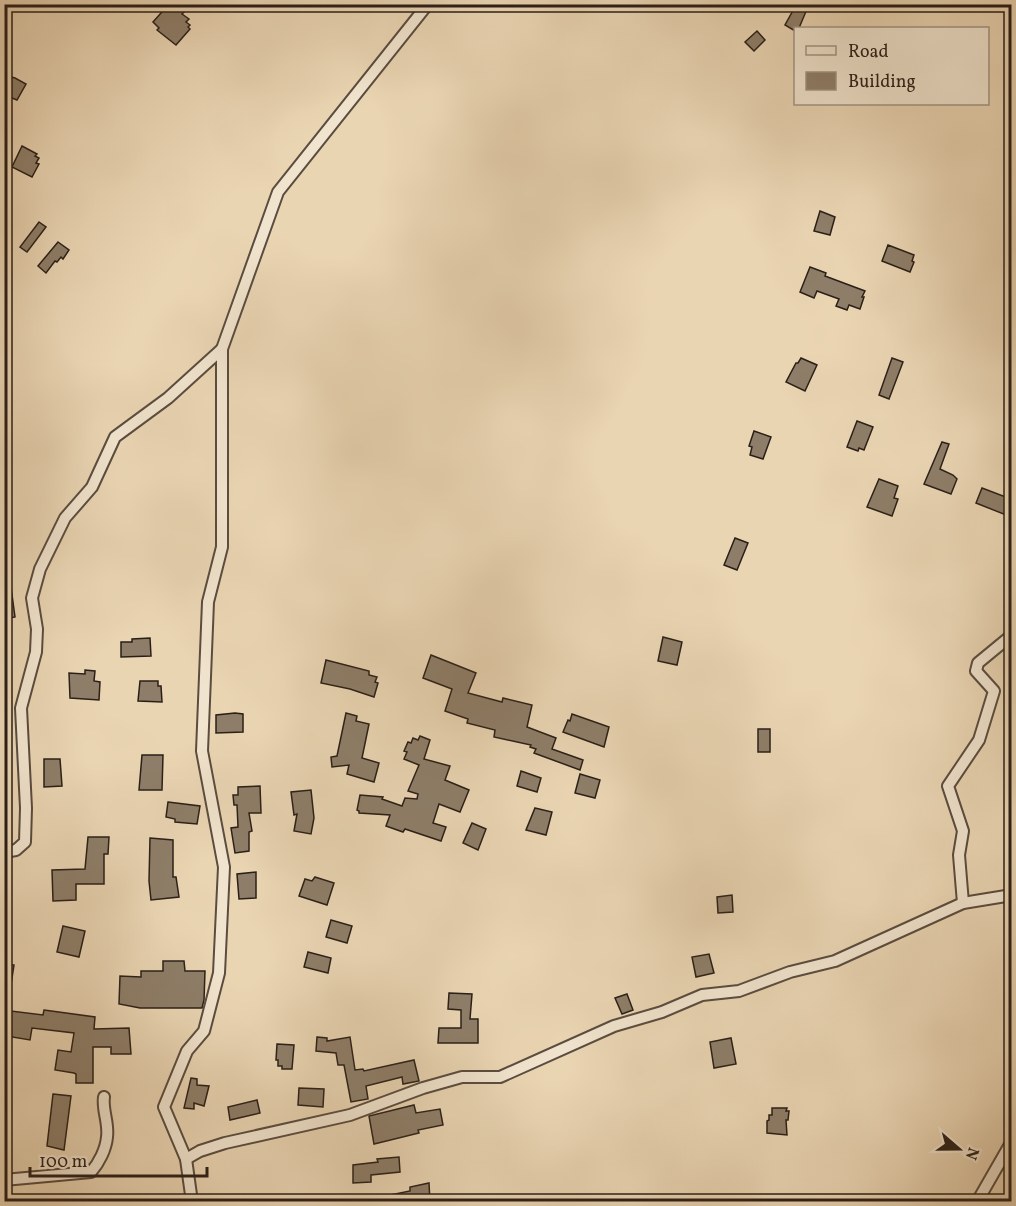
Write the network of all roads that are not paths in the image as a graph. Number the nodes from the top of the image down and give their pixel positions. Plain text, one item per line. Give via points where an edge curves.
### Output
1 (428, 4) edge
2 (222, 349) junction
3 (1011, 635) edge
4 (4, 852) edge
5 (1011, 895) edge
6 (963, 903) junction
7 (104, 1097) dead end
8 (1011, 1141) edge
9 (186, 1159) junction
10 (4, 1180) edge
11 (192, 1202) edge
12 (977, 1202) edge

1 - 2 street via 278,192
2 - 4 street via 168,398 115,437 92,487 65,518 40,569 32,598 36,652 21,708 24,842 16,850
2 - 9 street via 222,547 208,602 202,751 224,867 219,973 204,1031 187,1052 164,1107
3 - 6 street via 978,663 976,671 994,691 979,740 948,786 963,831 959,855
5 - 6 street
6 - 9 street via 835,961 739,991 702,995 614,1026 500,1077 462,1077 350,1115 200,1150
7 - 10 street via 108,1137 99,1164 91,1172
8 - 12 street
9 - 11 street

